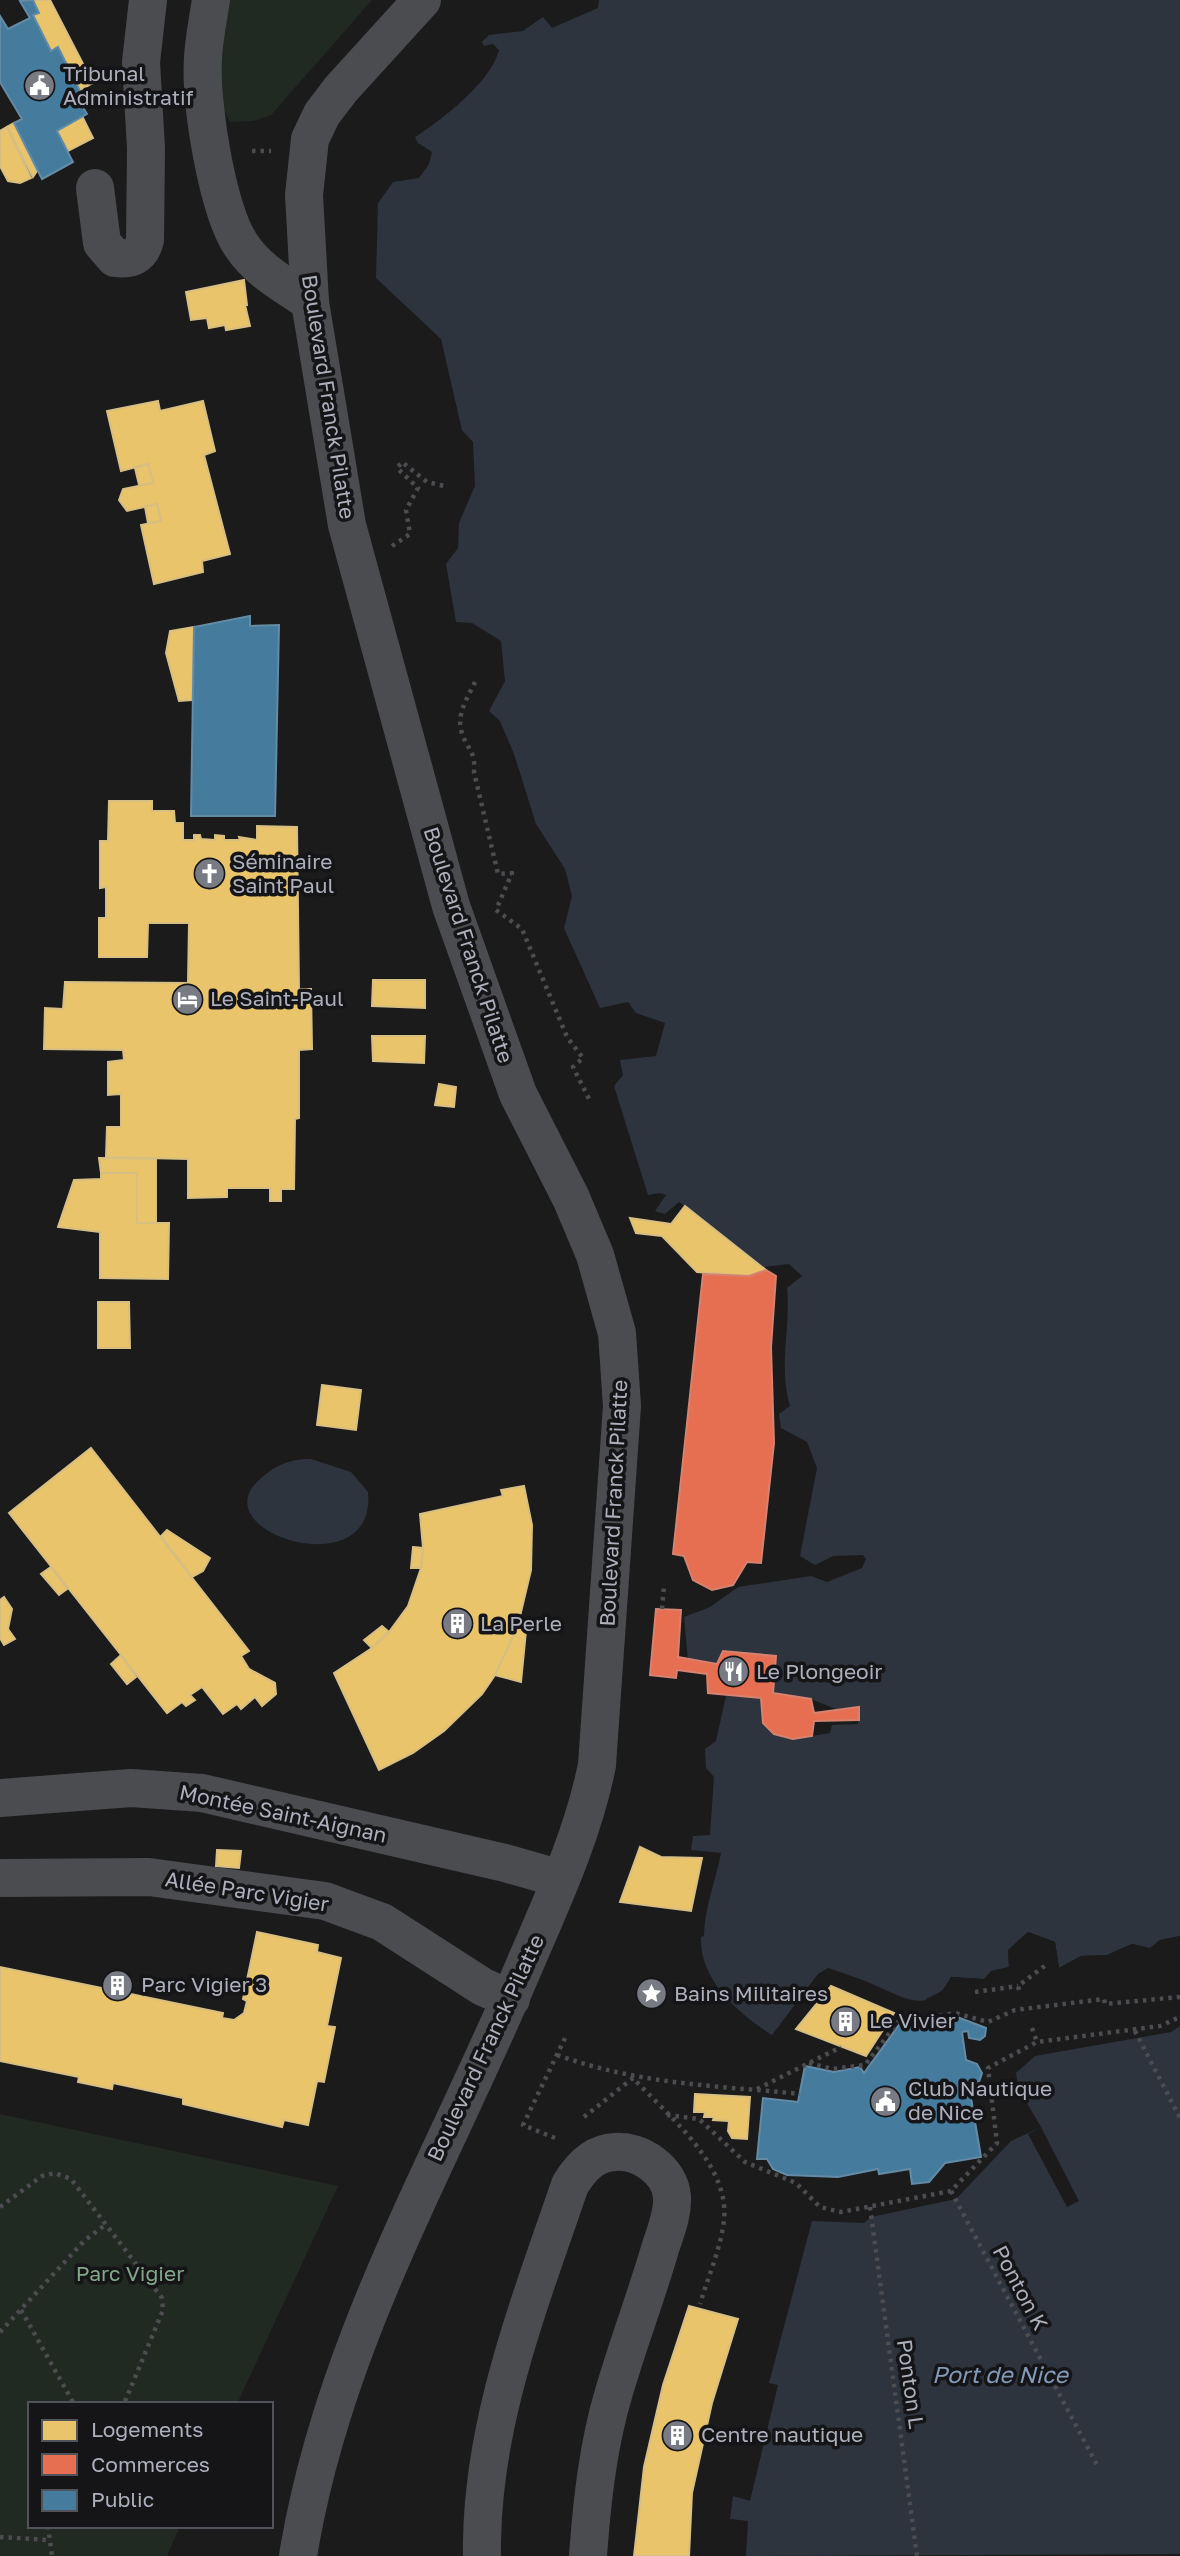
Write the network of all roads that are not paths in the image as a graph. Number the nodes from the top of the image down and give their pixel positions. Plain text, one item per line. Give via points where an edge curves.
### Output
1 (148, 0) edge
2 (211, 0) edge
3 (422, 0) edge
4 (95, 188) dead end
5 (310, 302) junction
6 (0, 1798) edge
7 (0, 1878) edge
8 (561, 1879) junction
9 (511, 1999) junction
10 (298, 2556) edge
11 (482, 2556) edge
12 (588, 2556) edge

1 - 4 street via 141,62 145,240 134,257 115,258 102,243
2 - 5 street via 203,60 208,122 226,218 262,270
3 - 5 street, Boulevard Franck Pilatte via 336,95 322,114 308,149 304,195
5 - 8 street, Boulevard Franck Pilatte via 347,525 452,906 518,1094 595,1255 617,1333 622,1406 597,1765
6 - 8 street, Montée Saint-Aignan via 131,1787 202,1793
7 - 9 street, Allée Parc Vigier via 149,1877 325,1901 382,1922 482,1987
8 - 9 street, Boulevard Franck Pilatte
9 - 10 street, Boulevard Franck Pilatte via 406,2220 355,2345 324,2442
11 - 12 street via 488,2479 512,2356 569,2185 592,2159 614,2152 639,2156 654,2165 667,2180 672,2196 613,2395 596,2471

